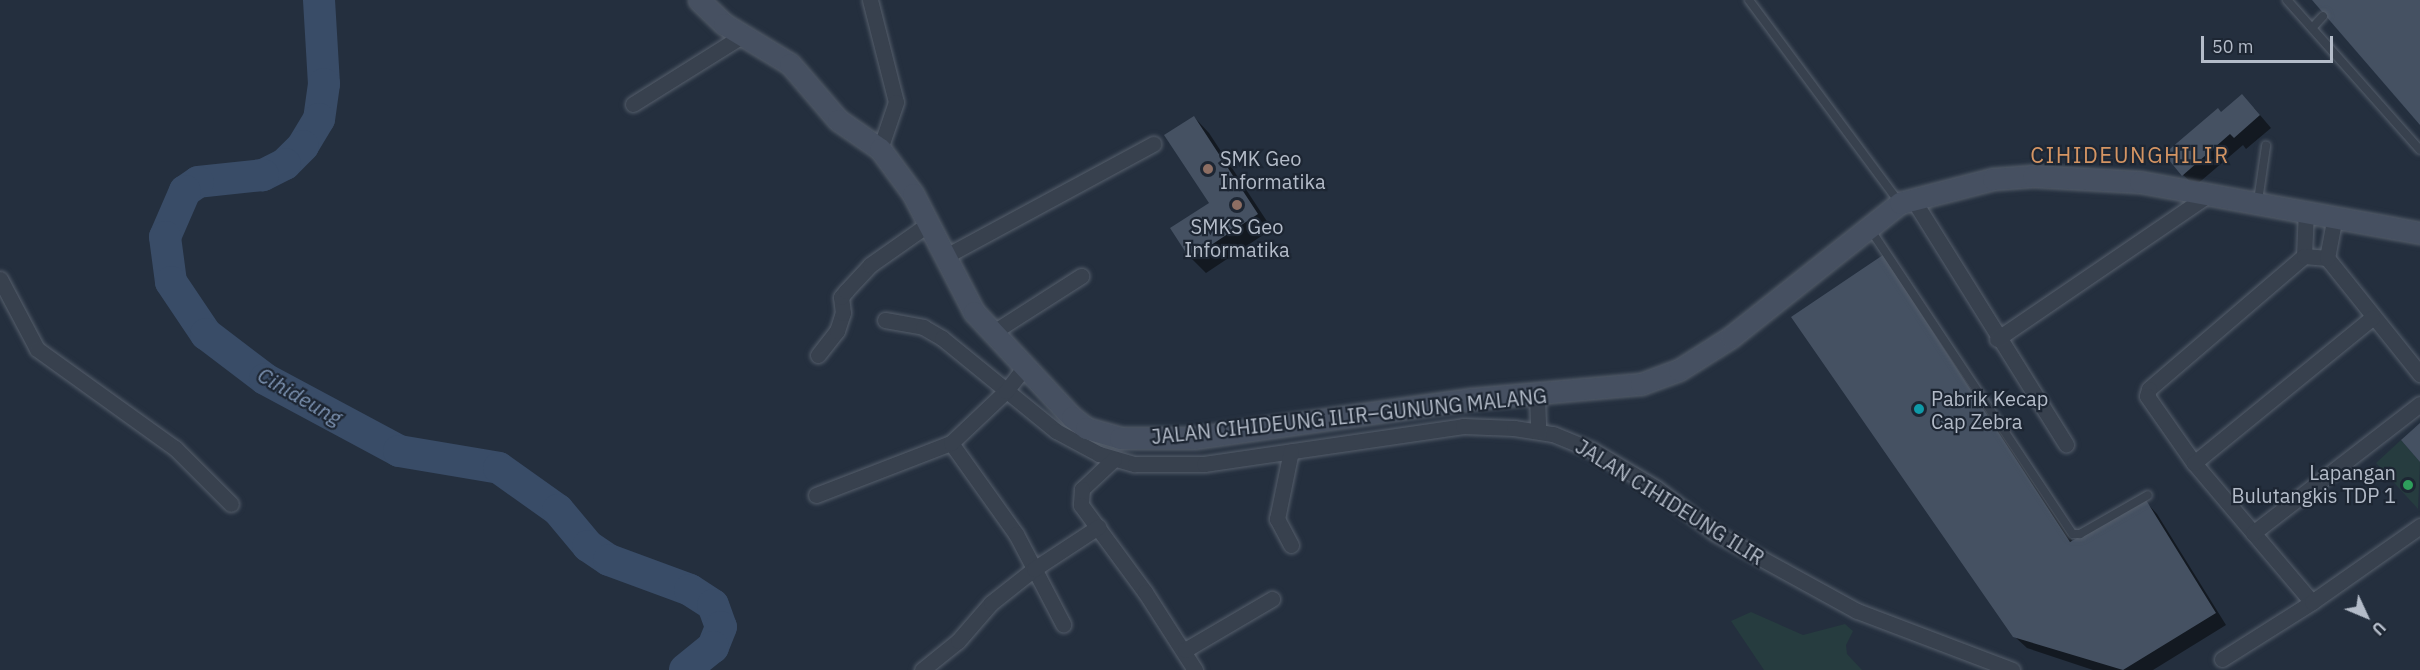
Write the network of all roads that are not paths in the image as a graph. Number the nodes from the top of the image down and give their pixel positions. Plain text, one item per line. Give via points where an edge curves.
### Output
1 (699, 0) edge
2 (870, 0) edge
3 (1749, 0) edge
4 (2287, 0) edge
5 (2323, 16) dead end
6 (2312, 28) junction
7 (742, 36) junction
8 (633, 104) dead end
9 (883, 141) junction
10 (1153, 144) dead end
11 (2265, 146) dead end
12 (2420, 150) edge
13 (2208, 196) junction
14 (1907, 202) junction
15 (2258, 203) junction
16 (2306, 210) junction
17 (2335, 216) junction
18 (927, 225) junction
19 (1869, 228) junction
20 (2420, 233) edge
21 (2304, 256) junction
22 (944, 257) junction
23 (2327, 258) junction
24 (1081, 276) dead end
25 (0, 279) edge
26 (2372, 318) junction
27 (885, 320) dead end
28 (992, 333) junction
29 (1997, 339) junction
30 (818, 355) dead end
31 (2418, 369) edge
32 (1014, 381) junction
33 (1537, 395) junction
34 (2420, 404) edge
35 (1538, 431) junction
36 (951, 443) junction
37 (2066, 444) dead end
38 (1292, 451) junction
39 (1114, 459) junction
40 (2194, 463) junction
41 (816, 495) dead end
42 (2148, 495) dead end
43 (231, 504) dead end
44 (1098, 526) junction
45 (2420, 526) edge
46 (2253, 532) junction
47 (1291, 544) dead end
48 (1034, 569) junction
49 (1272, 599) dead end
50 (2312, 602) junction
51 (1063, 624) dead end
52 (1185, 650) junction
53 (2222, 658) dead end
54 (922, 670) edge
55 (1195, 670) edge
56 (2012, 670) edge

1 - 7 main road, JALAN CIHIDEUNG ILIR–GUNUNG MALANG
2 - 9 street via 896,102
3 - 14 lane
4 - 6 lane
5 - 6 lane
6 - 12 lane
7 - 8 street
7 - 9 main road, JALAN CIHIDEUNG ILIR–GUNUNG MALANG via 790,63 838,120
9 - 18 main road, JALAN CIHIDEUNG ILIR–GUNUNG MALANG
10 - 22 street
11 - 15 lane
13 - 14 main road, JALAN CIHIDEUNG ILIR–GUNUNG MALANG via 2140,182 2033,176 1955,186
13 - 15 main road, JALAN CIHIDEUNG ILIR–GUNUNG MALANG
13 - 29 street
14 - 19 main road, JALAN CIHIDEUNG ILIR–GUNUNG MALANG
14 - 29 street
15 - 16 main road, JALAN CIHIDEUNG ILIR–GUNUNG MALANG
16 - 17 main road, JALAN CIHIDEUNG ILIR–GUNUNG MALANG
16 - 21 street
17 - 20 main road, JALAN CIHIDEUNG ILIR–GUNUNG MALANG
17 - 23 street
18 - 22 main road, JALAN CIHIDEUNG ILIR–GUNUNG MALANG
18 - 30 street via 870,265 846,291 841,297 843,313 837,331
19 - 33 main road, JALAN CIHIDEUNG ILIR–GUNUNG MALANG via 1731,337 1679,370 1624,388
19 - 42 lane via 2073,534 2080,534
21 - 23 street
21 - 40 street via 2149,389 2151,404
22 - 28 main road, JALAN CIHIDEUNG ILIR–GUNUNG MALANG via 974,312
23 - 26 street
24 - 28 street
25 - 43 street via 37,349 175,448
26 - 31 street
26 - 40 street
27 - 32 street, JALAN CIHIDEUNG ILIR via 923,327
28 - 32 main road, JALAN CIHIDEUNG ILIR–GUNUNG MALANG
29 - 37 street
32 - 33 main road, JALAN CIHIDEUNG ILIR–GUNUNG MALANG via 1086,428 1138,439 1194,438 1472,399
32 - 36 street
32 - 39 street, JALAN CIHIDEUNG ILIR via 1056,431
33 - 35 street
34 - 46 street
35 - 38 street, JALAN CIHIDEUNG ILIR via 1463,426
35 - 56 street, JALAN CIHIDEUNG ILIR via 1592,450 1656,488 1715,532 1857,611
36 - 41 street
36 - 48 street via 1016,534
38 - 39 street, JALAN CIHIDEUNG ILIR via 1180,466 1156,467
38 - 47 street via 1277,519
39 - 44 street via 1091,480 1079,498
40 - 46 street
44 - 48 street
44 - 52 street
45 - 50 street
46 - 50 street
48 - 51 street
48 - 54 street via 991,603 958,641
49 - 52 street
50 - 53 street
52 - 55 street

